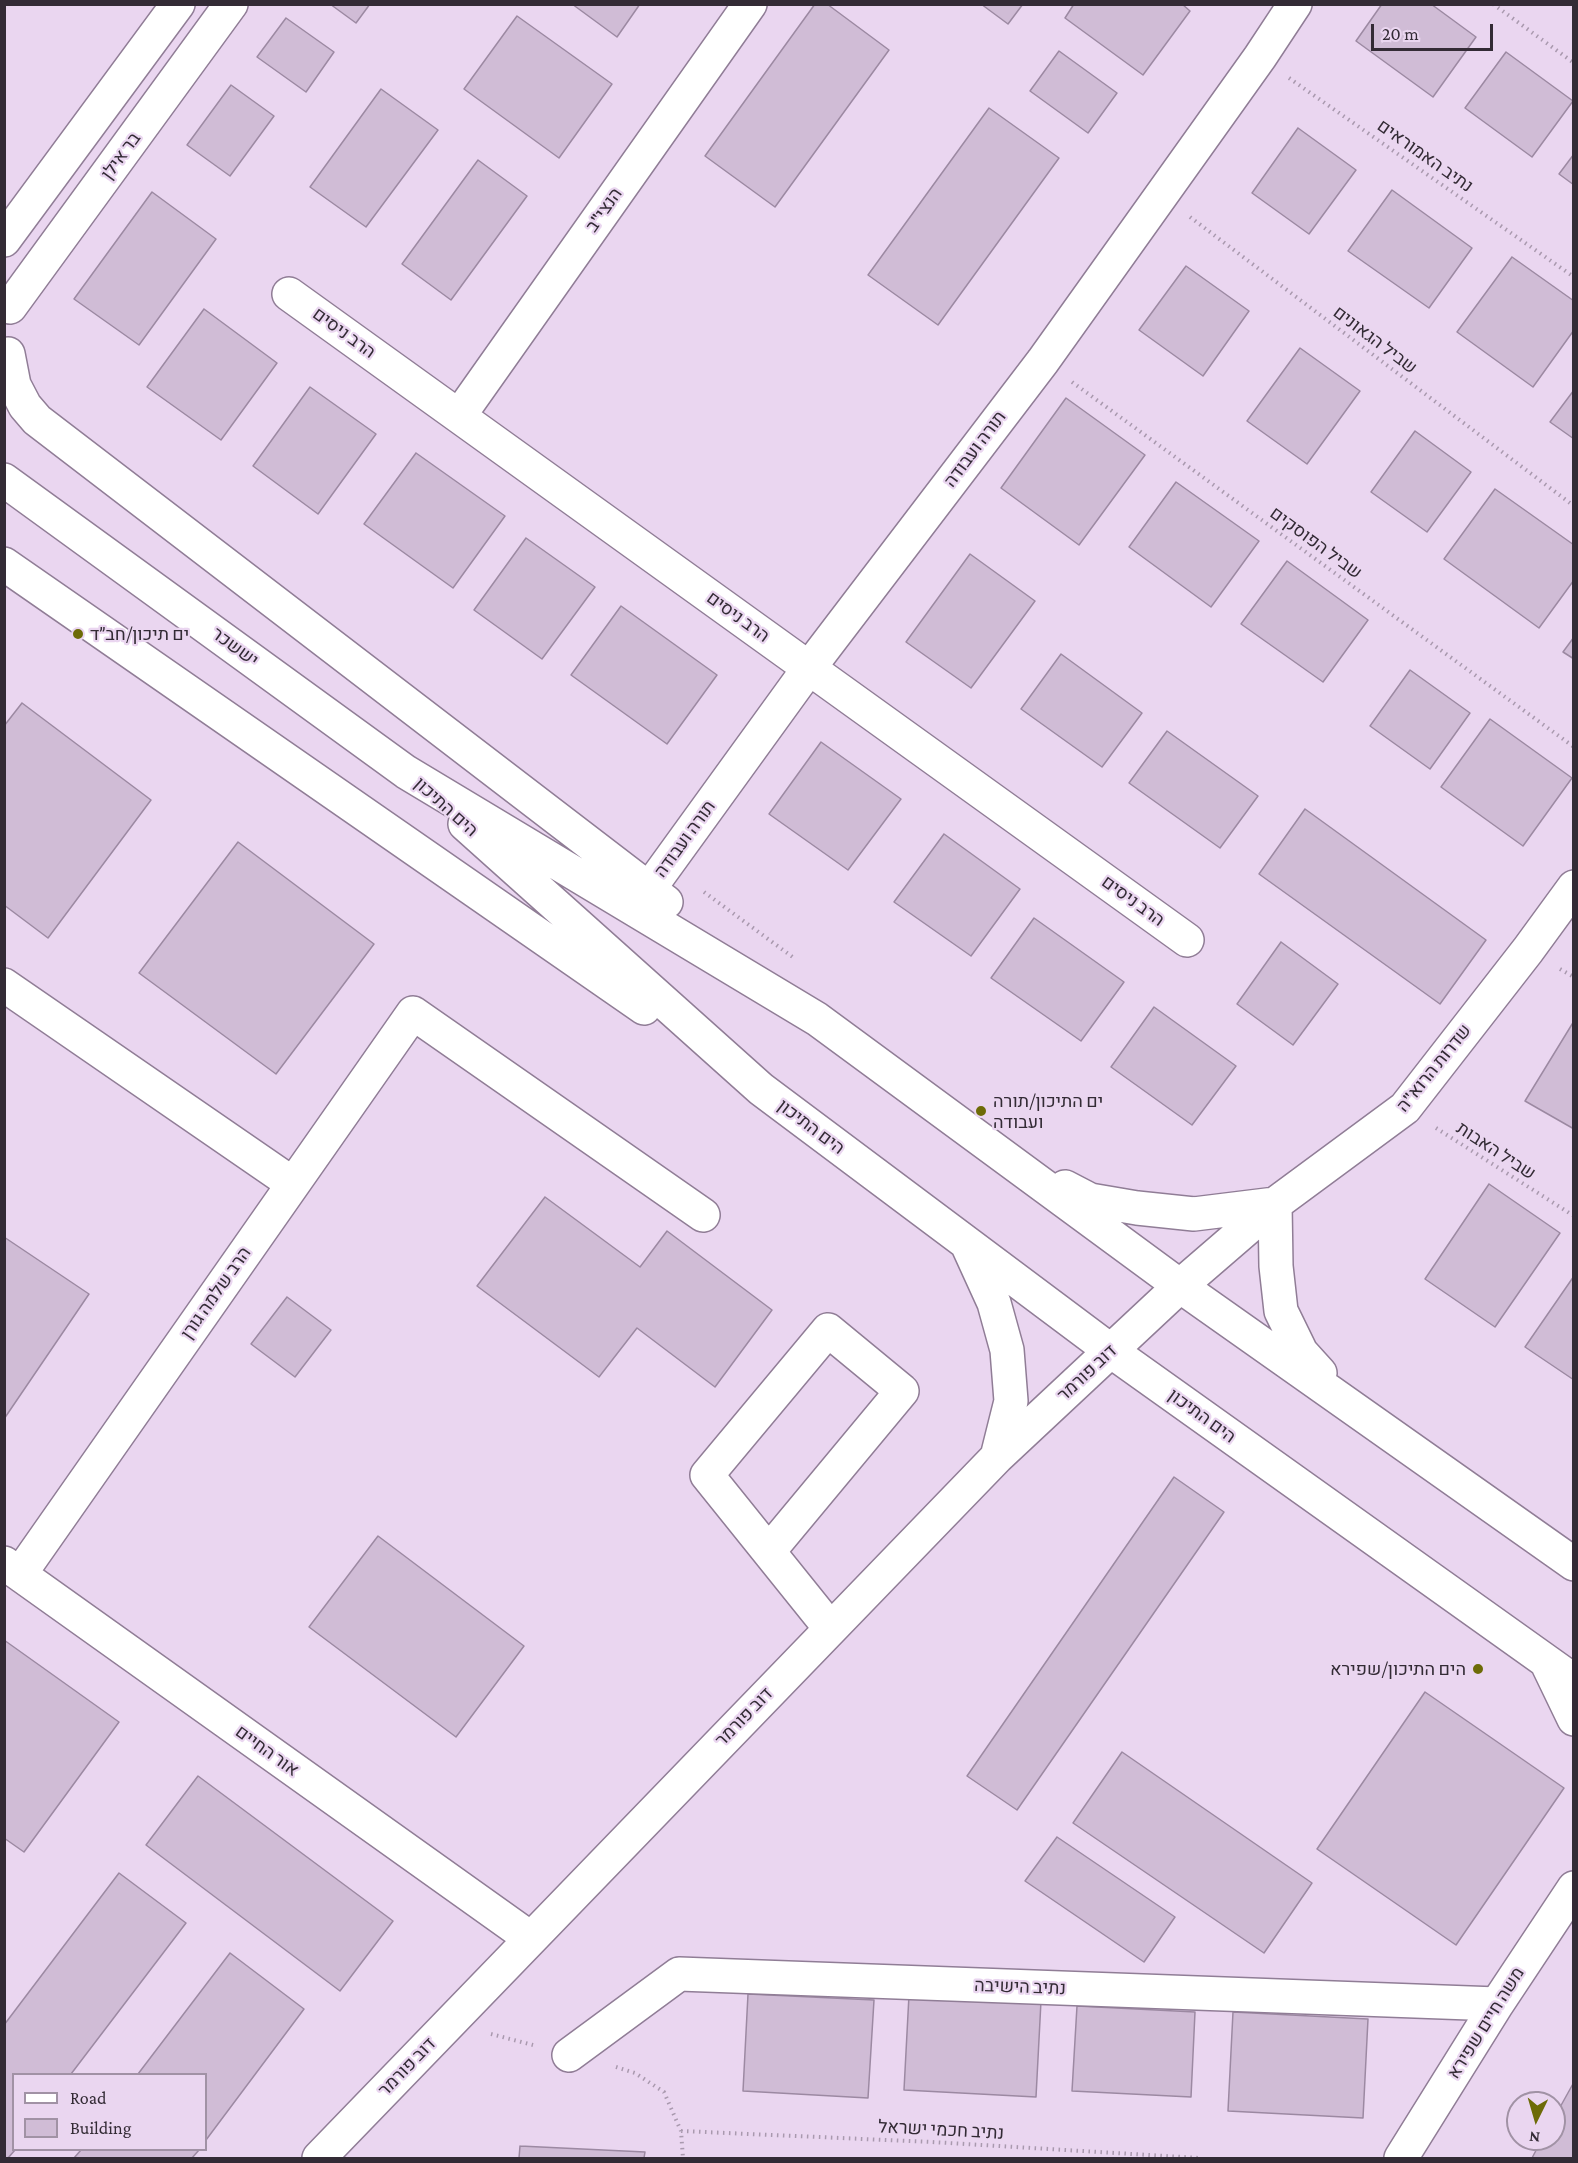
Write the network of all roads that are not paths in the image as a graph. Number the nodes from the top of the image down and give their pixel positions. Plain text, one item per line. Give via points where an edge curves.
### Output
1 (178, 4) edge
2 (231, 4) edge
3 (750, 4) edge
4 (1295, 4) edge
5 (4, 240) edge
6 (289, 294) dead end
7 (8, 302) edge
8 (6, 356) edge
9 (459, 417) junction
10 (4, 480) edge
11 (4, 564) edge
12 (809, 668) junction
13 (406, 772) junction
14 (1574, 887) edge
15 (649, 889) junction
16 (1187, 940) dead end
17 (4, 985) edge
18 (818, 1019) junction
19 (761, 1089) junction
20 (1008, 1158) junction
21 (293, 1184) junction
22 (1275, 1204) junction
23 (703, 1215) dead end
24 (966, 1242) junction
25 (1180, 1286) junction
26 (1111, 1351) junction
27 (1347, 1404) junction
28 (997, 1457) junction
29 (769, 1551) junction
30 (1574, 1564) edge
31 (12, 1568) edge
32 (830, 1628) junction
33 (1546, 1661) junction
34 (1574, 1681) edge
35 (1574, 1719) edge
36 (1574, 1866) edge
37 (1570, 1896) edge
38 (530, 1938) junction
39 (1497, 2004) junction
40 (569, 2055) dead end
41 (319, 2158) edge
42 (1401, 2158) edge

1 - 5 street
2 - 7 street, בר אילן
3 - 9 street, הנצי"ב
4 - 12 street, תורה ועבודה via 1043,361
6 - 9 street, הרב ניסים
7 - 8 street via 15,324
8 - 15 street via 25,406 37,420
9 - 12 street, הרב ניסים
10 - 13 street, יששכר
11 - 19 street
12 - 15 street, תורה ועבודה
12 - 16 street, הרב ניסים
13 - 18 street, הים התיכון
13 - 19 street, הים התיכון
14 - 22 street, שדרות הרוא"ה via 1405,1108
15 - 18 street
17 - 21 street
18 - 20 street, הים התיכון
19 - 24 street, הים התיכון
20 - 22 street via 1090,1200 1194,1214
20 - 25 street, הים התיכון
21 - 23 street, הרב שלמה גורן via 413,1013
21 - 31 street, הרב שלמה גורן
22 - 25 street, שדרות הרוא"ה
22 - 27 street via 1281,1311 1301,1352
24 - 26 street, הים התיכון
24 - 28 street via 994,1303 1007,1350 1011,1401
25 - 26 street, דוב פורמר
25 - 27 street, הים התיכון
26 - 28 street, דוב פורמר
26 - 33 street, הים התיכון
27 - 30 street, הים התיכון
28 - 32 street, דוב פורמר
29 - 29 street via 707,1474 828,1330 902,1391
29 - 32 street
31 - 38 street, אור החיים
32 - 38 street, דוב פורמר
33 - 34 street, הים התיכון
33 - 35 street
36 - 37 street, משה חיים שפירא
37 - 39 street, משה חיים שפירא
38 - 41 street, דוב פורמר
39 - 40 street, נתיב הישיבה via 679,1974
39 - 42 street, משה חיים שפירא

